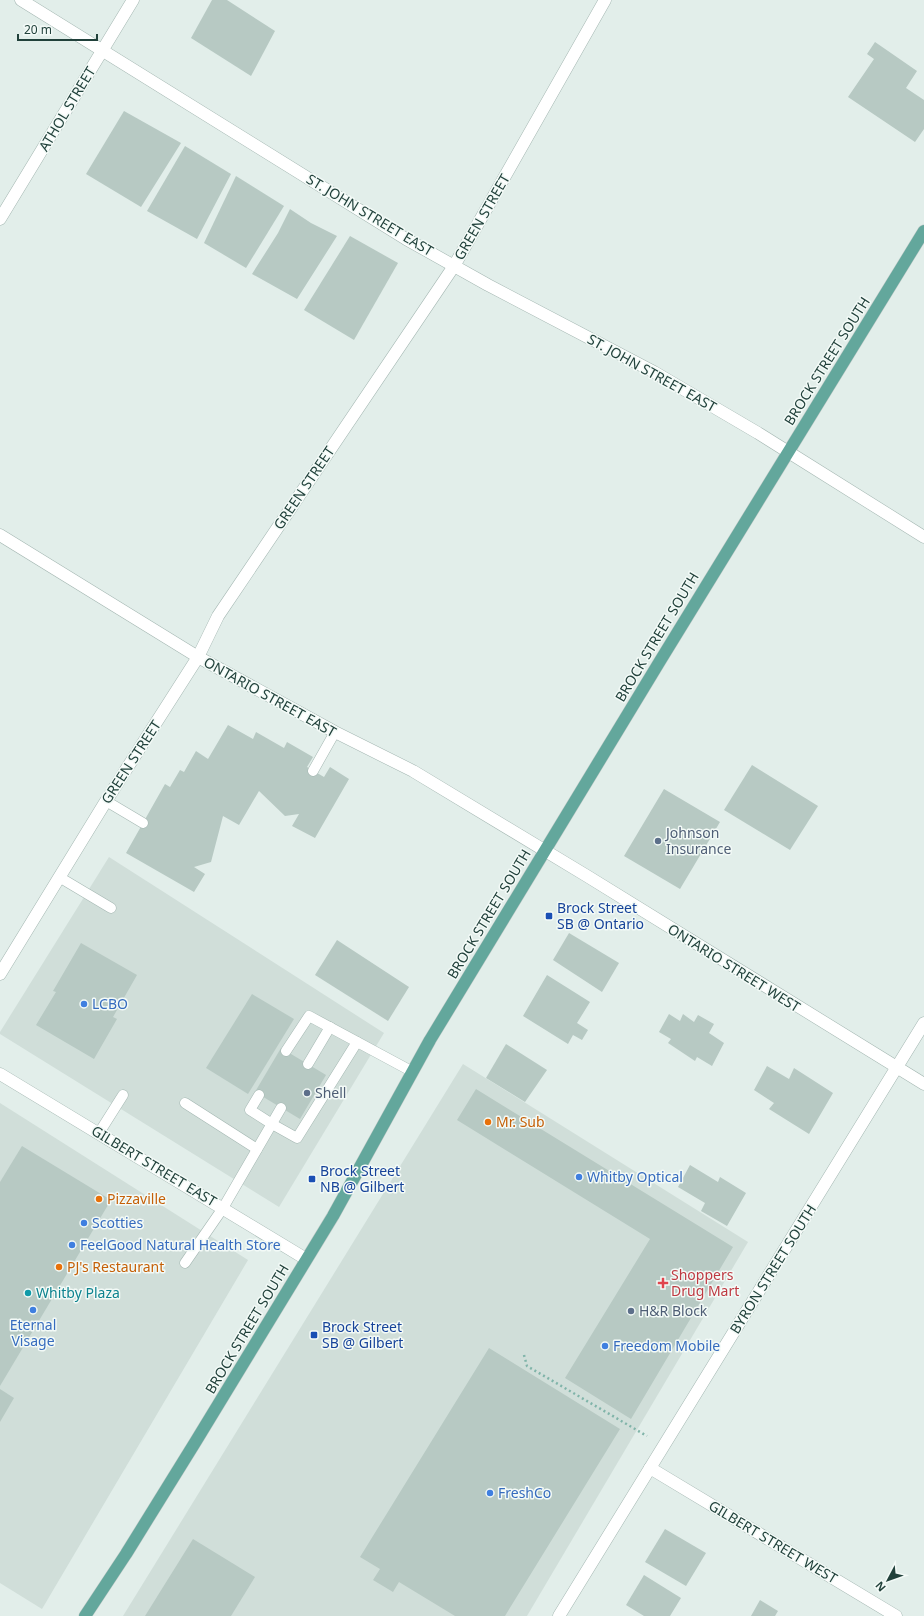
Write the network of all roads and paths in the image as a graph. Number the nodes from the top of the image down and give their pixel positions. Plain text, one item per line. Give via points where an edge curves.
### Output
1 (21, 0) edge
2 (133, 0) edge
3 (605, 0) edge
4 (102, 51) junction
5 (0, 219) edge
6 (924, 231) edge
7 (454, 266) junction
8 (789, 452) junction
9 (0, 535) edge
10 (924, 537) edge
11 (198, 657) junction
12 (335, 732) junction
13 (314, 771) dead end
14 (106, 801) junction
15 (143, 823) dead end
16 (545, 851) junction
17 (59, 877) junction
18 (112, 908) dead end
19 (0, 974) edge
20 (924, 1023) edge
21 (330, 1027) junction
22 (357, 1042) junction
23 (286, 1051) dead end
24 (308, 1064) dead end
25 (898, 1067) junction
26 (413, 1072) junction
27 (0, 1074) edge
28 (924, 1084) edge
29 (123, 1095) dead end
30 (260, 1095) dead end
31 (185, 1103) dead end
32 (281, 1108) dead end
33 (272, 1124) junction
34 (99, 1133) junction
35 (258, 1149) junction
36 (223, 1208) junction
37 (306, 1259) junction
38 (185, 1263) dead end
39 (524, 1355) dead end
40 (663, 1446) junction
41 (650, 1468) junction
42 (84, 1616) edge
43 (559, 1616) edge
44 (896, 1616) edge

1 - 4 street, ST. JOHN STREET EAST
2 - 4 street, ATHOL STREET
3 - 7 street, GREEN STREET
4 - 5 street, ATHOL STREET
4 - 7 street, ST. JOHN STREET EAST
6 - 8 main road, BROCK STREET SOUTH
7 - 8 street, ST. JOHN STREET EAST via 654,372
7 - 11 street, GREEN STREET via 218,616
8 - 10 street, ST. JOHN STREET EAST
8 - 16 main road, BROCK STREET SOUTH
9 - 11 street, ONTARIO STREET EAST
11 - 12 street, ONTARIO STREET EAST
11 - 14 street, GREEN STREET
12 - 13 lane
12 - 16 street, ONTARIO STREET EAST via 413,771
14 - 15 lane
14 - 17 street, GREEN STREET
16 - 25 street, ONTARIO STREET WEST
16 - 26 main road, BROCK STREET SOUTH
17 - 18 lane
17 - 19 street, GREEN STREET
20 - 25 street, BYRON STREET SOUTH
21 - 22 lane
21 - 23 lane via 309,1016
21 - 24 lane
22 - 26 lane
22 - 33 lane via 297,1138
25 - 28 street, ONTARIO STREET WEST
25 - 40 street, BYRON STREET SOUTH
26 - 37 main road, BROCK STREET SOUTH
27 - 34 street, GILBERT STREET EAST
29 - 34 lane
30 - 33 lane via 250,1110
31 - 35 lane
32 - 33 lane
33 - 35 lane
34 - 36 street, GILBERT STREET EAST
35 - 36 lane
36 - 37 street, GILBERT STREET EAST
36 - 38 lane
37 - 42 main road, BROCK STREET SOUTH via 126,1554
39 - 40 path via 527,1366
40 - 41 street, BYRON STREET SOUTH
41 - 43 street, BYRON STREET SOUTH
41 - 44 street, GILBERT STREET WEST

